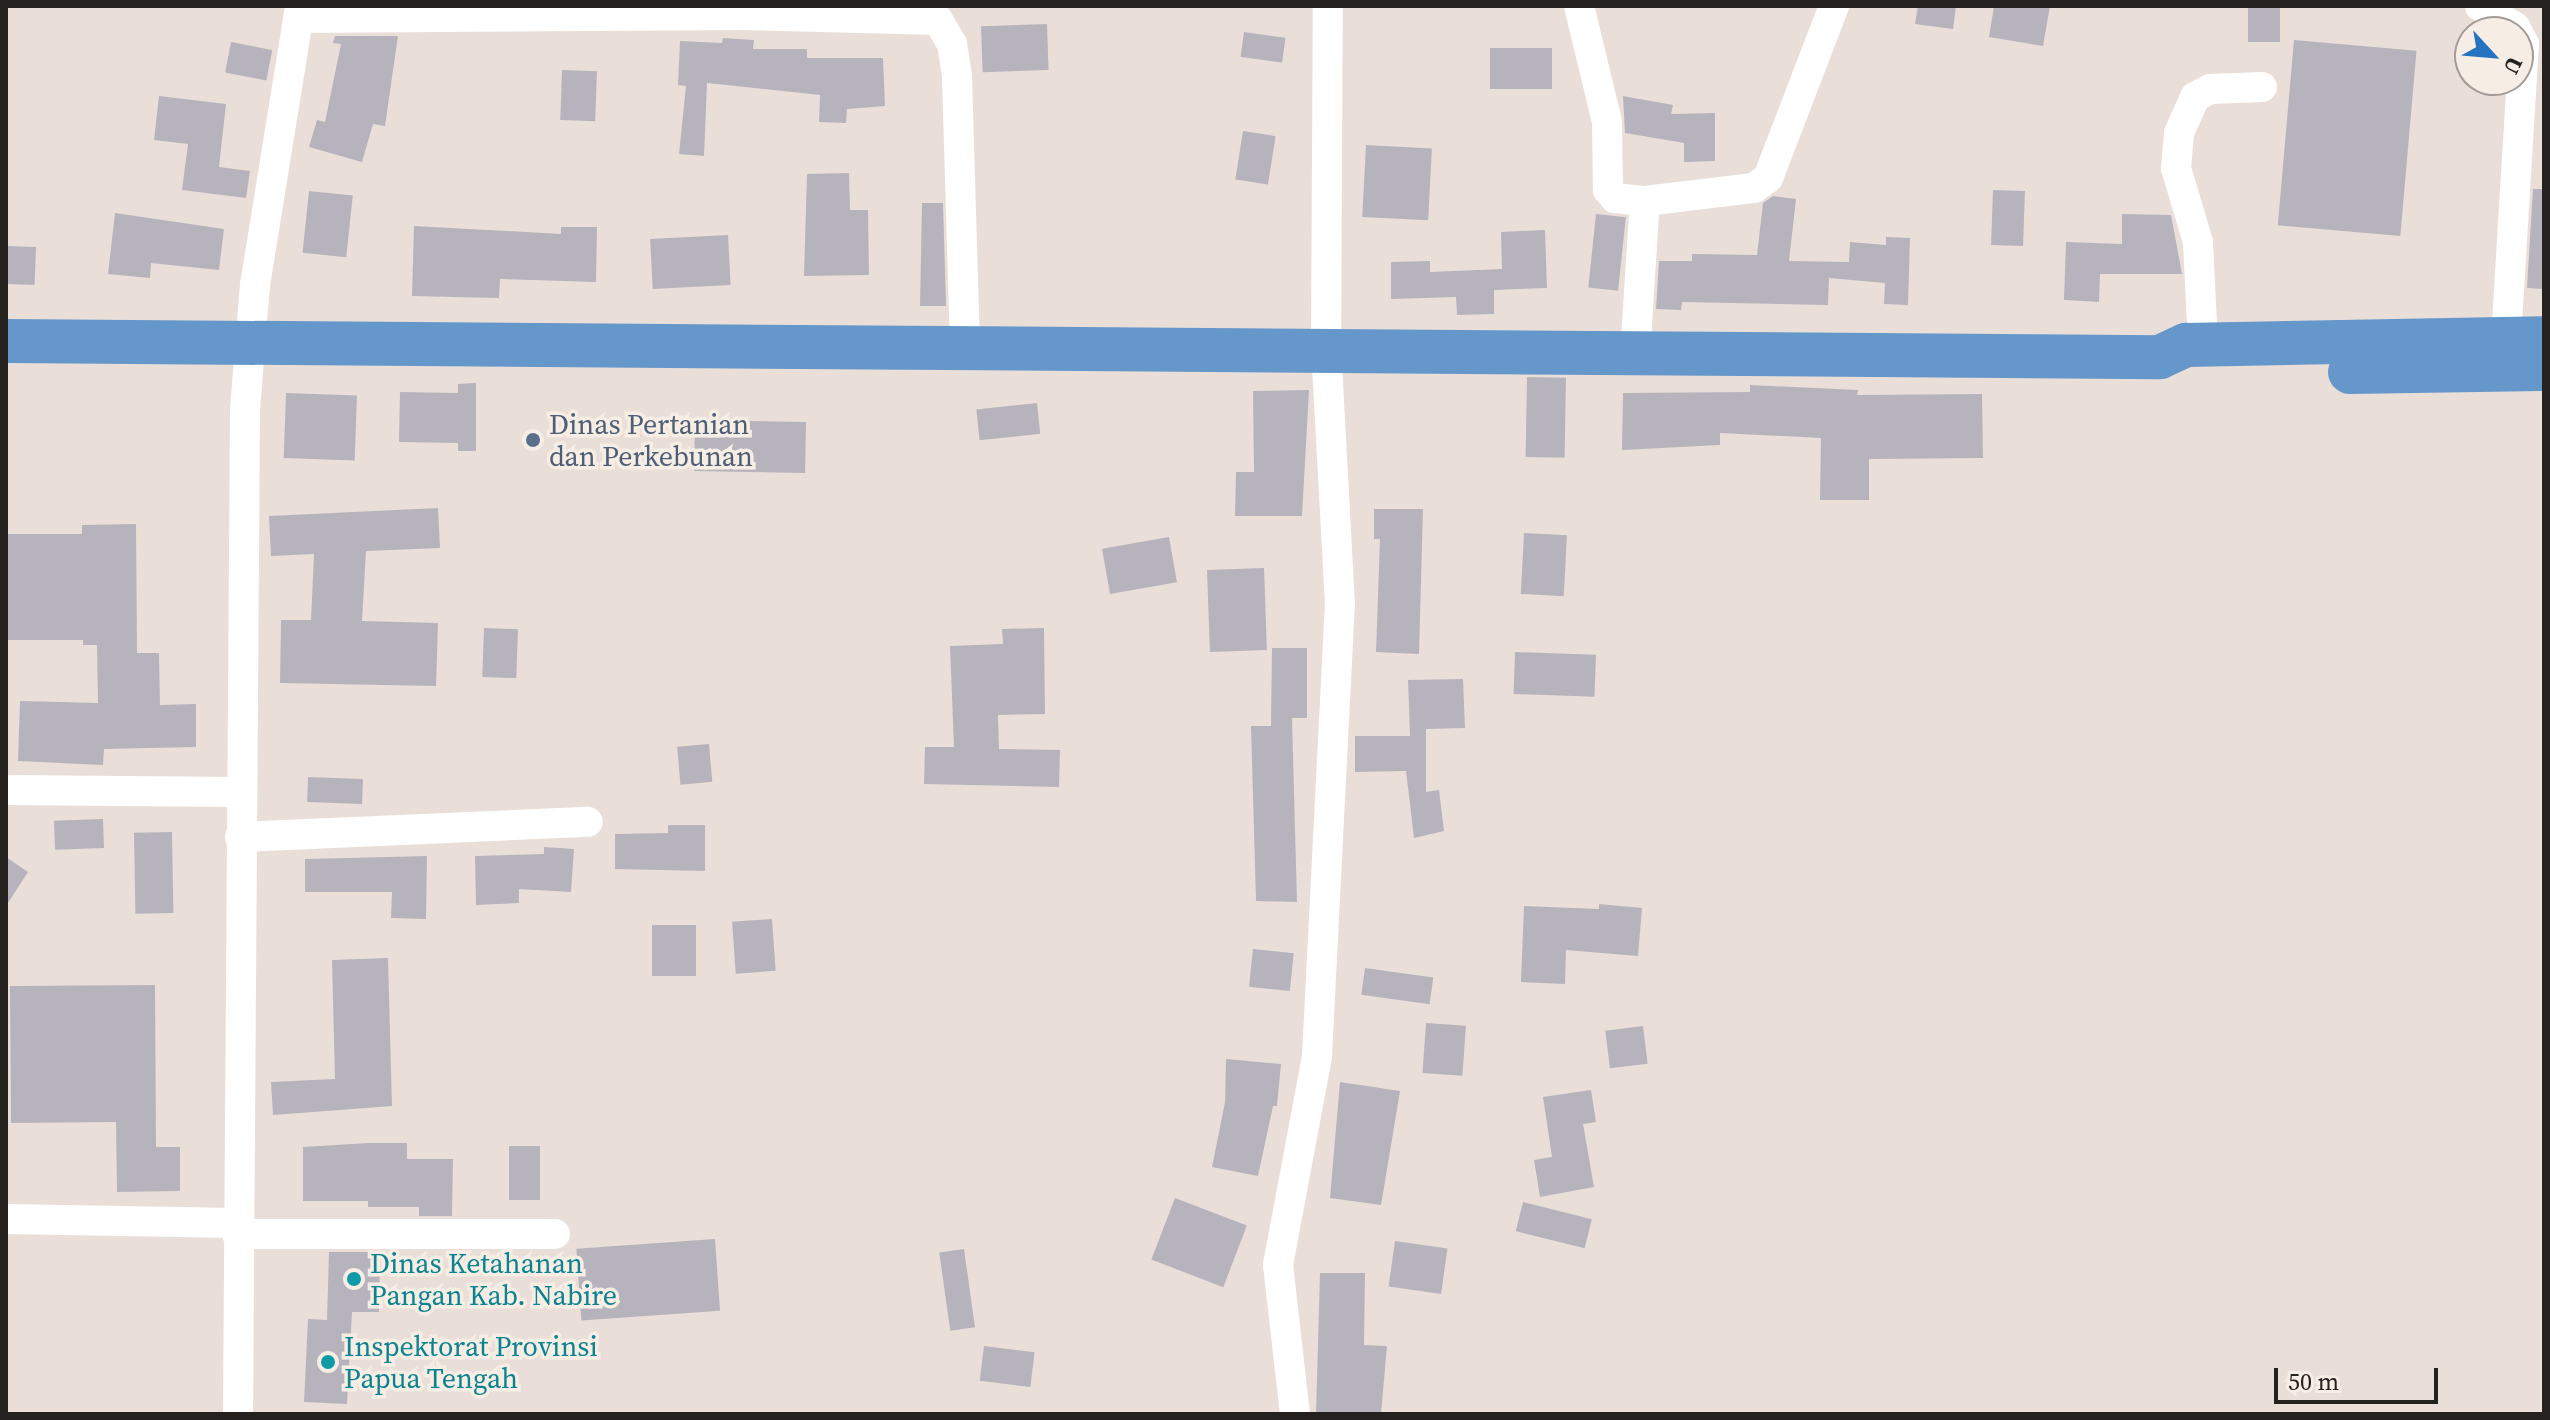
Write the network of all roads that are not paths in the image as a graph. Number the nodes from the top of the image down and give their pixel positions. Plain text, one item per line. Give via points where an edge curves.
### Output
1 (1328, 6) edge
2 (1579, 6) edge
3 (1834, 6) edge
4 (2480, 6) edge
5 (299, 12) edge
6 (2262, 87) dead end
7 (1645, 201) junction
8 (2525, 339) edge
9 (6, 341) edge
10 (249, 343) junction
11 (2203, 345) junction
12 (965, 348) junction
13 (1326, 349) junction
14 (1635, 354) junction
15 (2160, 357) junction
16 (2544, 369) edge
17 (6, 790) edge
18 (240, 792) junction
19 (588, 822) dead end
20 (240, 837) junction
21 (6, 1219) edge
22 (237, 1228) junction
23 (555, 1234) dead end
24 (238, 1414) edge
25 (1295, 1414) edge

1 - 13 street
2 - 7 street via 1607,122 1608,190 1615,198
3 - 7 street via 1768,178 1754,188
4 - 8 street via 2515,27 2524,44
5 - 10 street
5 - 12 street via 938,20 952,44 957,77
6 - 11 street via 2210,89 2195,97 2179,133 2176,168 2198,242
7 - 14 street
8 - 11 highway
9 - 10 highway
10 - 12 highway
10 - 18 street
11 - 15 highway via 2186,345
12 - 13 highway
13 - 14 highway
13 - 25 street via 1340,605 1317,1056 1278,1265
14 - 15 highway
15 - 16 highway via 2186,370 2259,373
17 - 18 street
18 - 20 street
19 - 20 street
20 - 22 street
21 - 22 street
22 - 23 street
22 - 24 street

